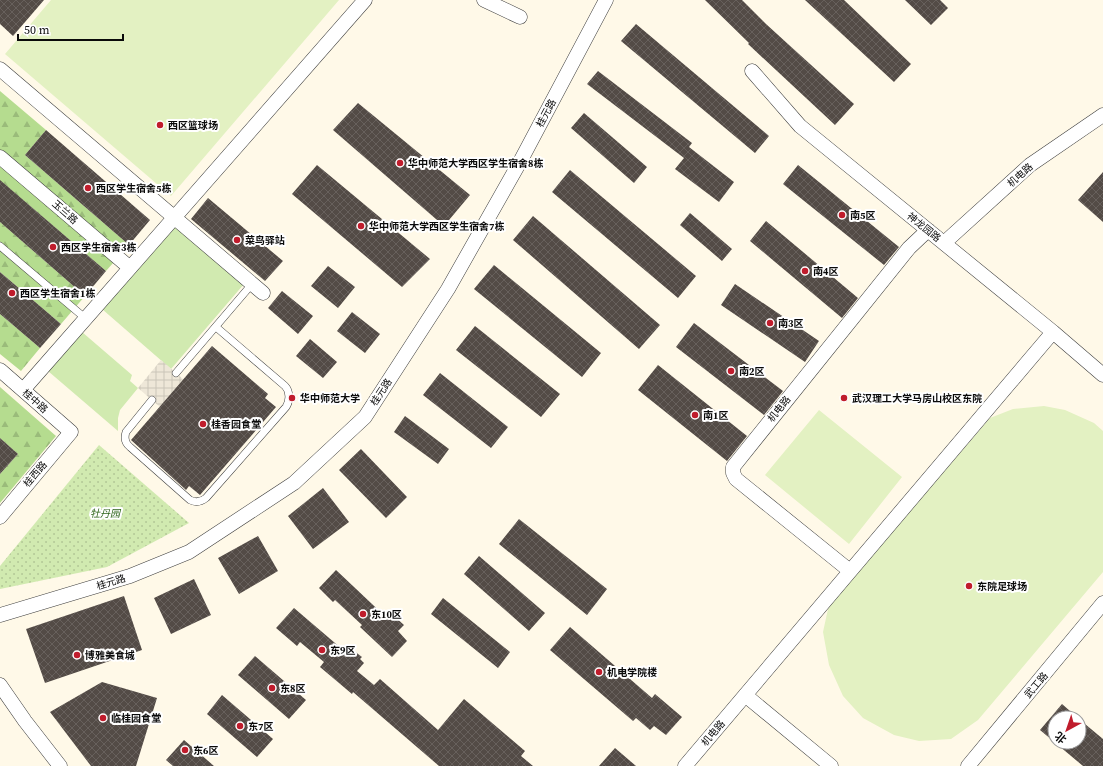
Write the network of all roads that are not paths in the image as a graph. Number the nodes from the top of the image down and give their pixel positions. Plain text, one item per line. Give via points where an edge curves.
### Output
1 (365, 0) edge
2 (484, 0) edge
3 (606, 0) edge
4 (520, 17) dead end
5 (0, 69) edge
6 (752, 72) dead end
7 (1103, 115) edge
8 (0, 157) edge
9 (174, 217) junction
10 (928, 230) junction
11 (944, 243) junction
12 (0, 246) edge
13 (129, 268) junction
14 (252, 284) junction
15 (263, 294) dead end
16 (85, 318) junction
17 (216, 326) junction
18 (1053, 332) junction
19 (0, 370) edge
20 (176, 373) dead end
21 (1103, 374) edge
22 (23, 390) junction
23 (152, 400) dead end
24 (71, 432) joint
25 (0, 517) edge
26 (850, 571) junction
27 (1103, 603) edge
28 (0, 615) edge
29 (0, 685) edge
30 (745, 694) junction
31 (60, 766) edge
32 (685, 766) edge
33 (831, 766) edge
34 (968, 766) edge

1 - 9 street
2 - 4 street
3 - 28 street, 桂元路 via 521,160 448,289 365,417 294,483 188,552 130,576
5 - 9 street
6 - 10 street, 神龙园路 via 800,126
7 - 11 street, 机电路 via 1030,165
8 - 13 street, 玉兰路
9 - 13 street
9 - 14 street
10 - 11 street, 神龙园路
10 - 26 street, 机电路 via 909,248 733,467 736,479
11 - 18 street, 神龙园路
12 - 16 lane
13 - 16 street
14 - 15 street
14 - 17 lane
16 - 22 street
17 - 20 lane
17 - 23 lane via 285,386 288,391 288,402 201,501 190,500 126,442 126,432
18 - 21 street, 神龙园路
18 - 26 street, 机电路
19 - 22 street, 桂中路
22 - 24 street, 桂中路
24 - 25 street, 桂西路
26 - 30 street, 机电路
27 - 34 street, 武工路
29 - 31 street
30 - 32 street, 机电路
30 - 33 street

